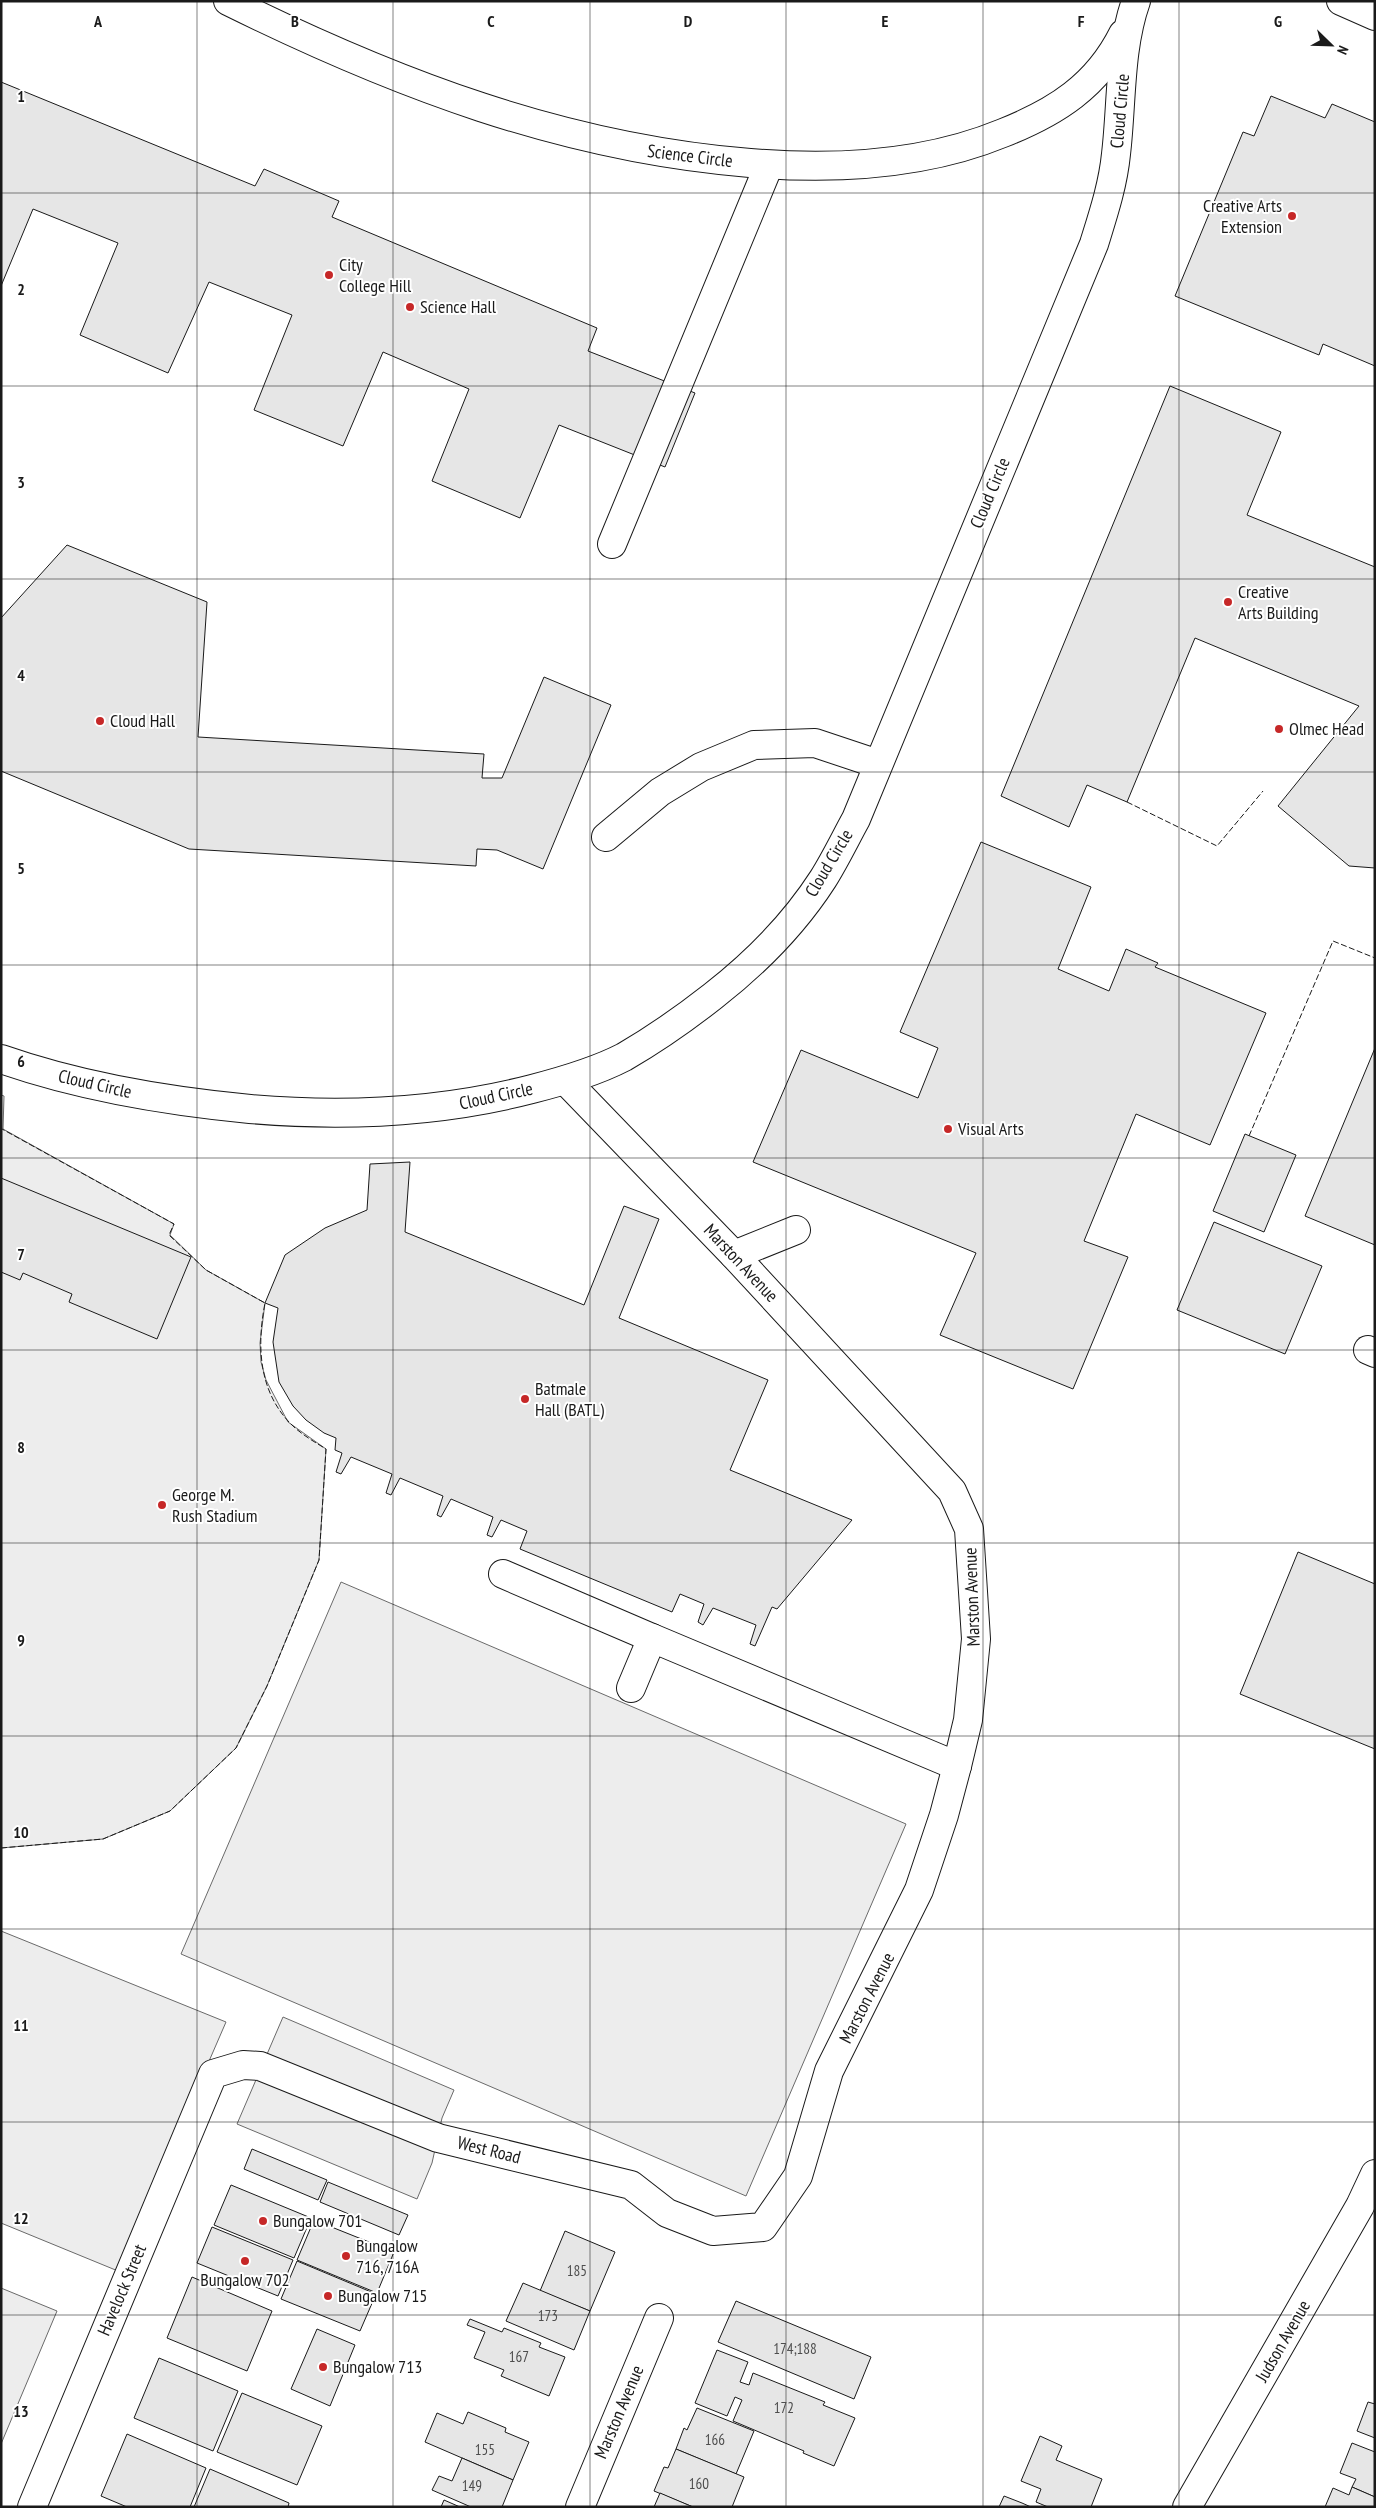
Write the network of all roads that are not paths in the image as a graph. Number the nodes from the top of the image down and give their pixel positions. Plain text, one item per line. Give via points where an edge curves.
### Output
1 (228, 1) edge
2 (1341, 1) edge
3 (1132, 12) edge
4 (1375, 16) edge
5 (769, 165) junction
6 (612, 544) dead end
7 (878, 764) junction
8 (606, 837) dead end
9 (1, 1059) edge
10 (566, 1081) junction
11 (796, 1230) dead end
12 (734, 1255) junction
13 (503, 1574) dead end
14 (652, 1638) junction
15 (631, 1688) dead end
16 (957, 1766) junction
17 (213, 2074) joint
18 (1375, 2174) edge
19 (764, 2227) joint
20 (659, 2318) dead end
21 (32, 2507) edge
22 (580, 2507) edge
23 (1187, 2507) edge

1 - 5 street, Science Circle via 391,75 559,131 634,149
2 - 4 street
3 - 5 street, Science Circle via 1111,57 1096,76 1076,94 1025,124 970,147 913,160 871,164
3 - 7 street, Cloud Circle via 1116,156 1107,203 1094,244
5 - 6 street
7 - 8 street via 815,742 754,745 701,767 660,792
7 - 10 street, Cloud Circle via 856,819 823,879 775,939 734,979 682,1020 624,1056
9 - 10 street, Cloud Circle via 88,1085 160,1098 296,1112 427,1109 490,1100
10 - 12 street, Marston Avenue
11 - 12 street
12 - 16 street, Marston Avenue via 952,1491 969,1529 976,1639 968,1720
13 - 14 street
14 - 15 street
14 - 16 street
16 - 19 street, Marston Avenue via 919,1890 829,2071 798,2176
17 - 19 street, West Road via 243,2065 260,2066 438,2138 631,2185 667,2213 713,2231
17 - 21 street, Havelock Street
18 - 23 street, Judson Avenue via 1360,2206
20 - 22 street, Marston Avenue

